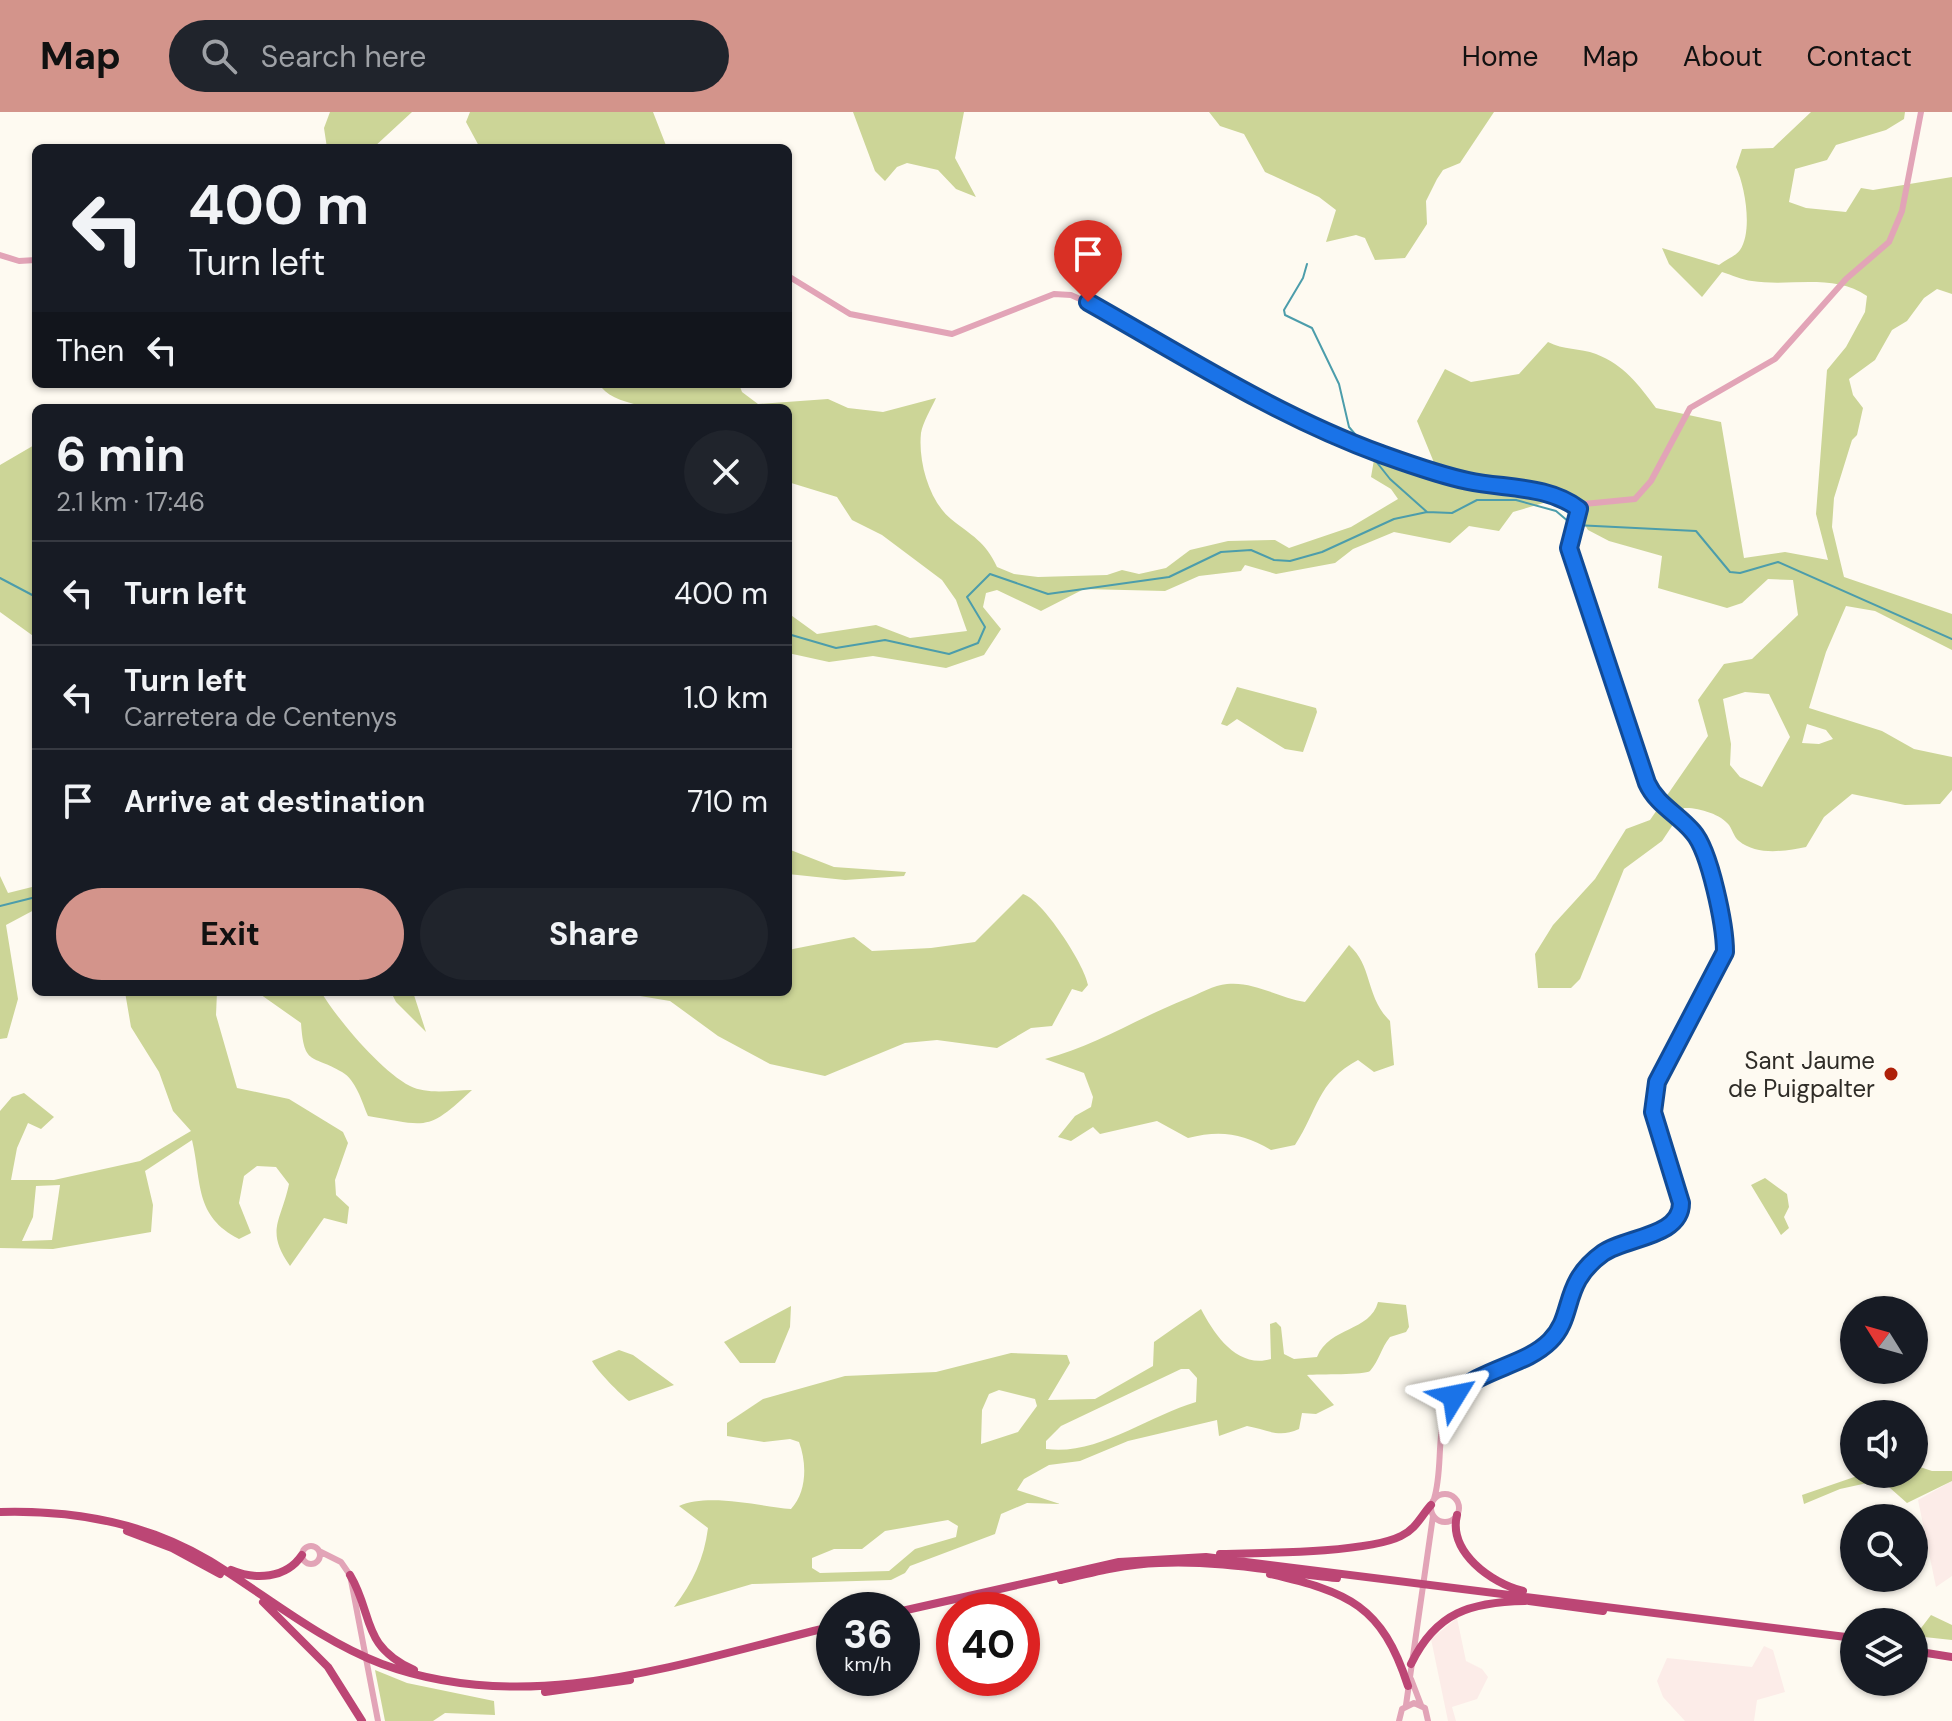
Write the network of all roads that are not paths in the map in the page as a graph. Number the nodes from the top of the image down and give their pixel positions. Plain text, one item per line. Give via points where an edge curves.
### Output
1 (1921, 112) edge
2 (0, 255) edge
3 (32, 260) edge
4 (792, 278) edge
5 (1579, 509) junction
6 (1437, 1480) junction
7 (1450, 1495) junction
8 (1432, 1502) junction
9 (0, 1514) edge
10 (1457, 1515) junction
11 (1433, 1516) junction
12 (1447, 1522) junction
13 (1432, 1537) junction
14 (319, 1551) junction
15 (302, 1555) junction
16 (331, 1558) junction
17 (208, 1560) junction
18 (1167, 1560) junction
19 (319, 1561) junction
20 (350, 1575) junction
21 (1437, 1586) junction
22 (1546, 1598) junction
23 (1525, 1601) junction
24 (263, 1602) junction
25 (920, 1610) edge
26 (816, 1633) edge
27 (816, 1634) edge
28 (1840, 1638) edge
29 (1840, 1638) edge
30 (1928, 1651) edge
31 (1952, 1654) edge
32 (358, 1656) junction
33 (373, 1662) junction
34 (1411, 1664) junction
35 (439, 1680) junction
36 (1409, 1682) junction
37 (1406, 1705) junction
38 (1421, 1705) junction
39 (362, 1721) edge
40 (378, 1721) edge
41 (1399, 1721) edge
42 (1428, 1721) edge

1 - 5 street via 1902,211 1882,251 1846,279 1775,359 1690,408 1651,481 1635,499 1593,502
2 - 3 street
4 - 5 street via 850,314 952,334 1054,294 1071,295 1313,427 1467,481 1540,492
5 - 6 street via 1570,538 1576,576 1647,783 1698,839 1704,854 1725,952 1653,1097 1680,1216 1669,1227 1604,1253 1575,1281 1558,1330 1547,1344 1478,1377 1454,1396 1442,1424
6 - 7 street
6 - 8 street
7 - 8 street
7 - 10 street via 1458,1502
8 - 11 street
8 - 18 highway via 1411,1530 1379,1543
9 - 17 highway via 56,1513 112,1522 160,1536
9 - 24 highway via 73,1520 145,1537 197,1560
10 - 12 street
10 - 22 highway via 1456,1535 1481,1569 1506,1586
11 - 12 street
11 - 13 street
12 - 13 street
13 - 34 street
14 - 15 street via 309,1546
14 - 16 street
14 - 19 street
15 - 17 highway via 294,1565 262,1577
15 - 19 street via 308,1564
16 - 19 street
16 - 20 street
17 - 32 highway
18 - 21 highway
18 - 25 highway via 1099,1565
18 - 36 highway via 1263,1573 1353,1601 1382,1629
20 - 35 highway via 367,1626 382,1646 398,1661
20 - 40 street
21 - 22 highway
21 - 23 highway
22 - 28 highway
23 - 29 highway
23 - 34 highway via 1480,1604 1449,1617 1428,1636
24 - 32 highway via 324,1642
24 - 39 highway via 333,1674
26 - 35 highway via 580,1683 509,1687
27 - 33 highway via 618,1683 565,1691 462,1689
30 - 31 highway
32 - 33 highway
33 - 35 highway
34 - 36 street
36 - 37 street
36 - 38 street
37 - 38 street
37 - 41 street
38 - 42 street

